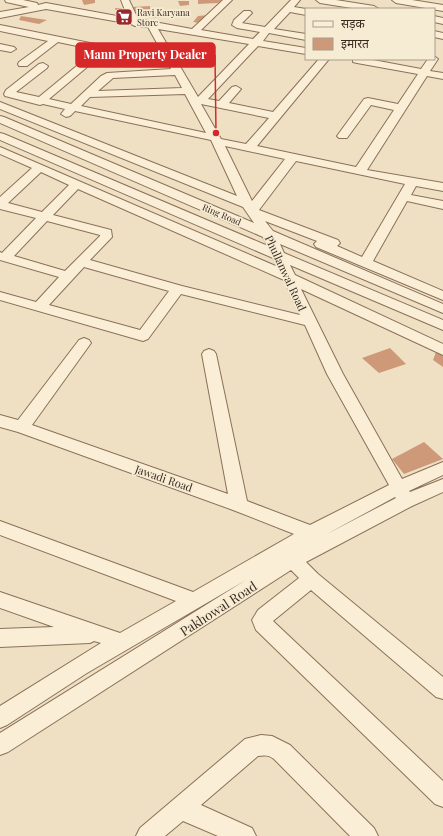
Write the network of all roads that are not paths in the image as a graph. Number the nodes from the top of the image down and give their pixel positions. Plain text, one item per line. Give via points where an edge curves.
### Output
1 (9, 0) edge
2 (36, 0) edge
3 (124, 0) edge
4 (228, 0) edge
5 (296, 0) edge
6 (320, 0) edge
7 (400, 2) edge
8 (26, 3) junction
9 (46, 6) junction
10 (368, 8) edge
11 (443, 8) edge
12 (288, 9) junction
13 (305, 12) edge
14 (247, 14) dead end
15 (0, 15) edge
16 (135, 23) junction
17 (152, 26) junction
18 (0, 28) edge
19 (268, 30) junction
20 (194, 32) junction
21 (305, 37) edge
22 (54, 40) junction
23 (256, 42) junction
24 (0, 47) edge
25 (165, 47) junction
26 (11, 49) dead end
27 (103, 49) junction
28 (305, 51) edge
29 (323, 60) edge
30 (360, 60) edge
31 (432, 60) edge
32 (23, 64) dead end
33 (43, 66) dead end
34 (81, 67) junction
35 (178, 72) junction
36 (424, 73) junction
37 (116, 74) junction
38 (443, 76) edge
39 (236, 89) dead end
40 (88, 94) junction
41 (194, 97) junction
42 (40, 102) junction
43 (0, 105) edge
44 (221, 105) junction
45 (401, 108) junction
46 (72, 109) junction
47 (0, 112) edge
48 (276, 116) junction
49 (0, 119) edge
50 (49, 128) junction
51 (0, 136) edge
52 (343, 136) dead end
53 (215, 139) junction
54 (0, 145) edge
55 (249, 148) junction
56 (0, 150) edge
57 (292, 157) junction
58 (39, 168) junction
59 (359, 172) junction
60 (413, 181) junction
61 (76, 184) junction
62 (443, 187) edge
63 (403, 196) junction
64 (0, 205) edge
65 (443, 206) edge
66 (252, 211) junction
67 (44, 217) junction
68 (268, 233) junction
69 (277, 254) junction
70 (3, 256) edge
71 (368, 260) junction
72 (81, 262) junction
73 (286, 273) junction
74 (69, 276) junction
75 (178, 289) junction
76 (443, 289) edge
77 (0, 296) edge
78 (443, 296) edge
79 (39, 306) junction
80 (443, 309) edge
81 (309, 322) junction
82 (443, 325) edge
83 (443, 342) edge
84 (84, 343) dead end
85 (443, 350) edge
86 (209, 354) dead end
87 (0, 421) edge
88 (22, 428) junction
89 (443, 468) edge
90 (440, 490) edge
91 (402, 495) junction
92 (239, 505) junction
93 (0, 528) edge
94 (318, 539) junction
95 (293, 560) junction
96 (311, 579) junction
97 (0, 600) edge
98 (194, 600) junction
99 (97, 634) junction
100 (0, 638) edge
101 (122, 642) junction
102 (443, 690) edge
103 (0, 718) edge
104 (0, 745) edge
105 (443, 796) edge
106 (181, 808) junction
107 (148, 836) edge
108 (244, 836) edge
109 (366, 836) edge

1 - 8 street
2 - 8 street
3 - 16 street
4 - 20 street
5 - 12 street
6 - 10 street
7 - 11 street
8 - 9 street
9 - 15 street
9 - 16 street
12 - 13 street
12 - 19 street
14 - 19 street via 237,22 237,25
16 - 17 street
17 - 20 street
17 - 25 street, Phullanwal Road
18 - 22 street
19 - 21 street
19 - 23 street
20 - 23 street
22 - 27 street
22 - 32 street
23 - 28 street
23 - 41 street
24 - 26 street
25 - 27 street via 130,53
25 - 35 street, Phullanwal Road
27 - 34 street
29 - 48 street
30 - 36 street
31 - 36 street
33 - 42 street via 8,93
34 - 37 street
34 - 42 street
35 - 37 street
35 - 41 street, Phullanwal Road
36 - 38 street
36 - 45 street
37 - 40 street via 108,76
39 - 44 street
40 - 41 street
40 - 46 street
41 - 44 street
41 - 53 street, Phullanwal Road
42 - 46 street
43 - 50 street
44 - 48 street
45 - 52 street via 366,102
45 - 59 street
46 - 50 street
46 - 53 street
47 - 50 street
48 - 55 street
49 - 68 street, Ring Road
50 - 66 street
50 - 66 street
51 - 69 street via 161,207
53 - 55 street
53 - 66 street, Phullanwal Road
54 - 73 street
55 - 57 street
56 - 58 street
57 - 59 street
57 - 66 street
58 - 61 street
58 - 64 street
59 - 60 street
60 - 62 street
60 - 63 street
61 - 67 street
61 - 73 street
63 - 65 street
63 - 71 street
64 - 67 street
66 - 68 street, Phullanwal Road
66 - 71 street
67 - 70 street
67 - 72 street via 106,233 106,237
68 - 69 street, Phullanwal Road
68 - 80 street, Ring Road
69 - 73 street, Phullanwal Road
69 - 82 street
70 - 74 street
71 - 76 street
71 - 78 street
72 - 74 street
72 - 75 street
73 - 81 street, Phullanwal Road
73 - 83 street via 364,305
73 - 85 street
74 - 79 street
75 - 79 street via 143,336
75 - 81 street
77 - 79 street
81 - 91 street, Phullanwal Road
84 - 88 street
86 - 92 street
87 - 88 street, Jawadi Road
88 - 92 street, Jawadi Road
89 - 91 street, Pakhowal Road
90 - 91 street, Pakhowal Road
91 - 94 street, Pakhowal Road
92 - 94 street, Jawadi Road
93 - 98 street
94 - 95 street, Pakhowal Road
94 - 98 street, Pakhowal Road
95 - 96 street
95 - 104 street, Pakhowal Road
96 - 102 street
96 - 105 street via 265,616 263,624
97 - 99 street
98 - 101 street, Pakhowal Road
99 - 100 street
99 - 101 street
101 - 103 street, Pakhowal Road via 65,675
106 - 107 street
106 - 108 street
106 - 109 street via 253,746 265,744 274,746 282,752

